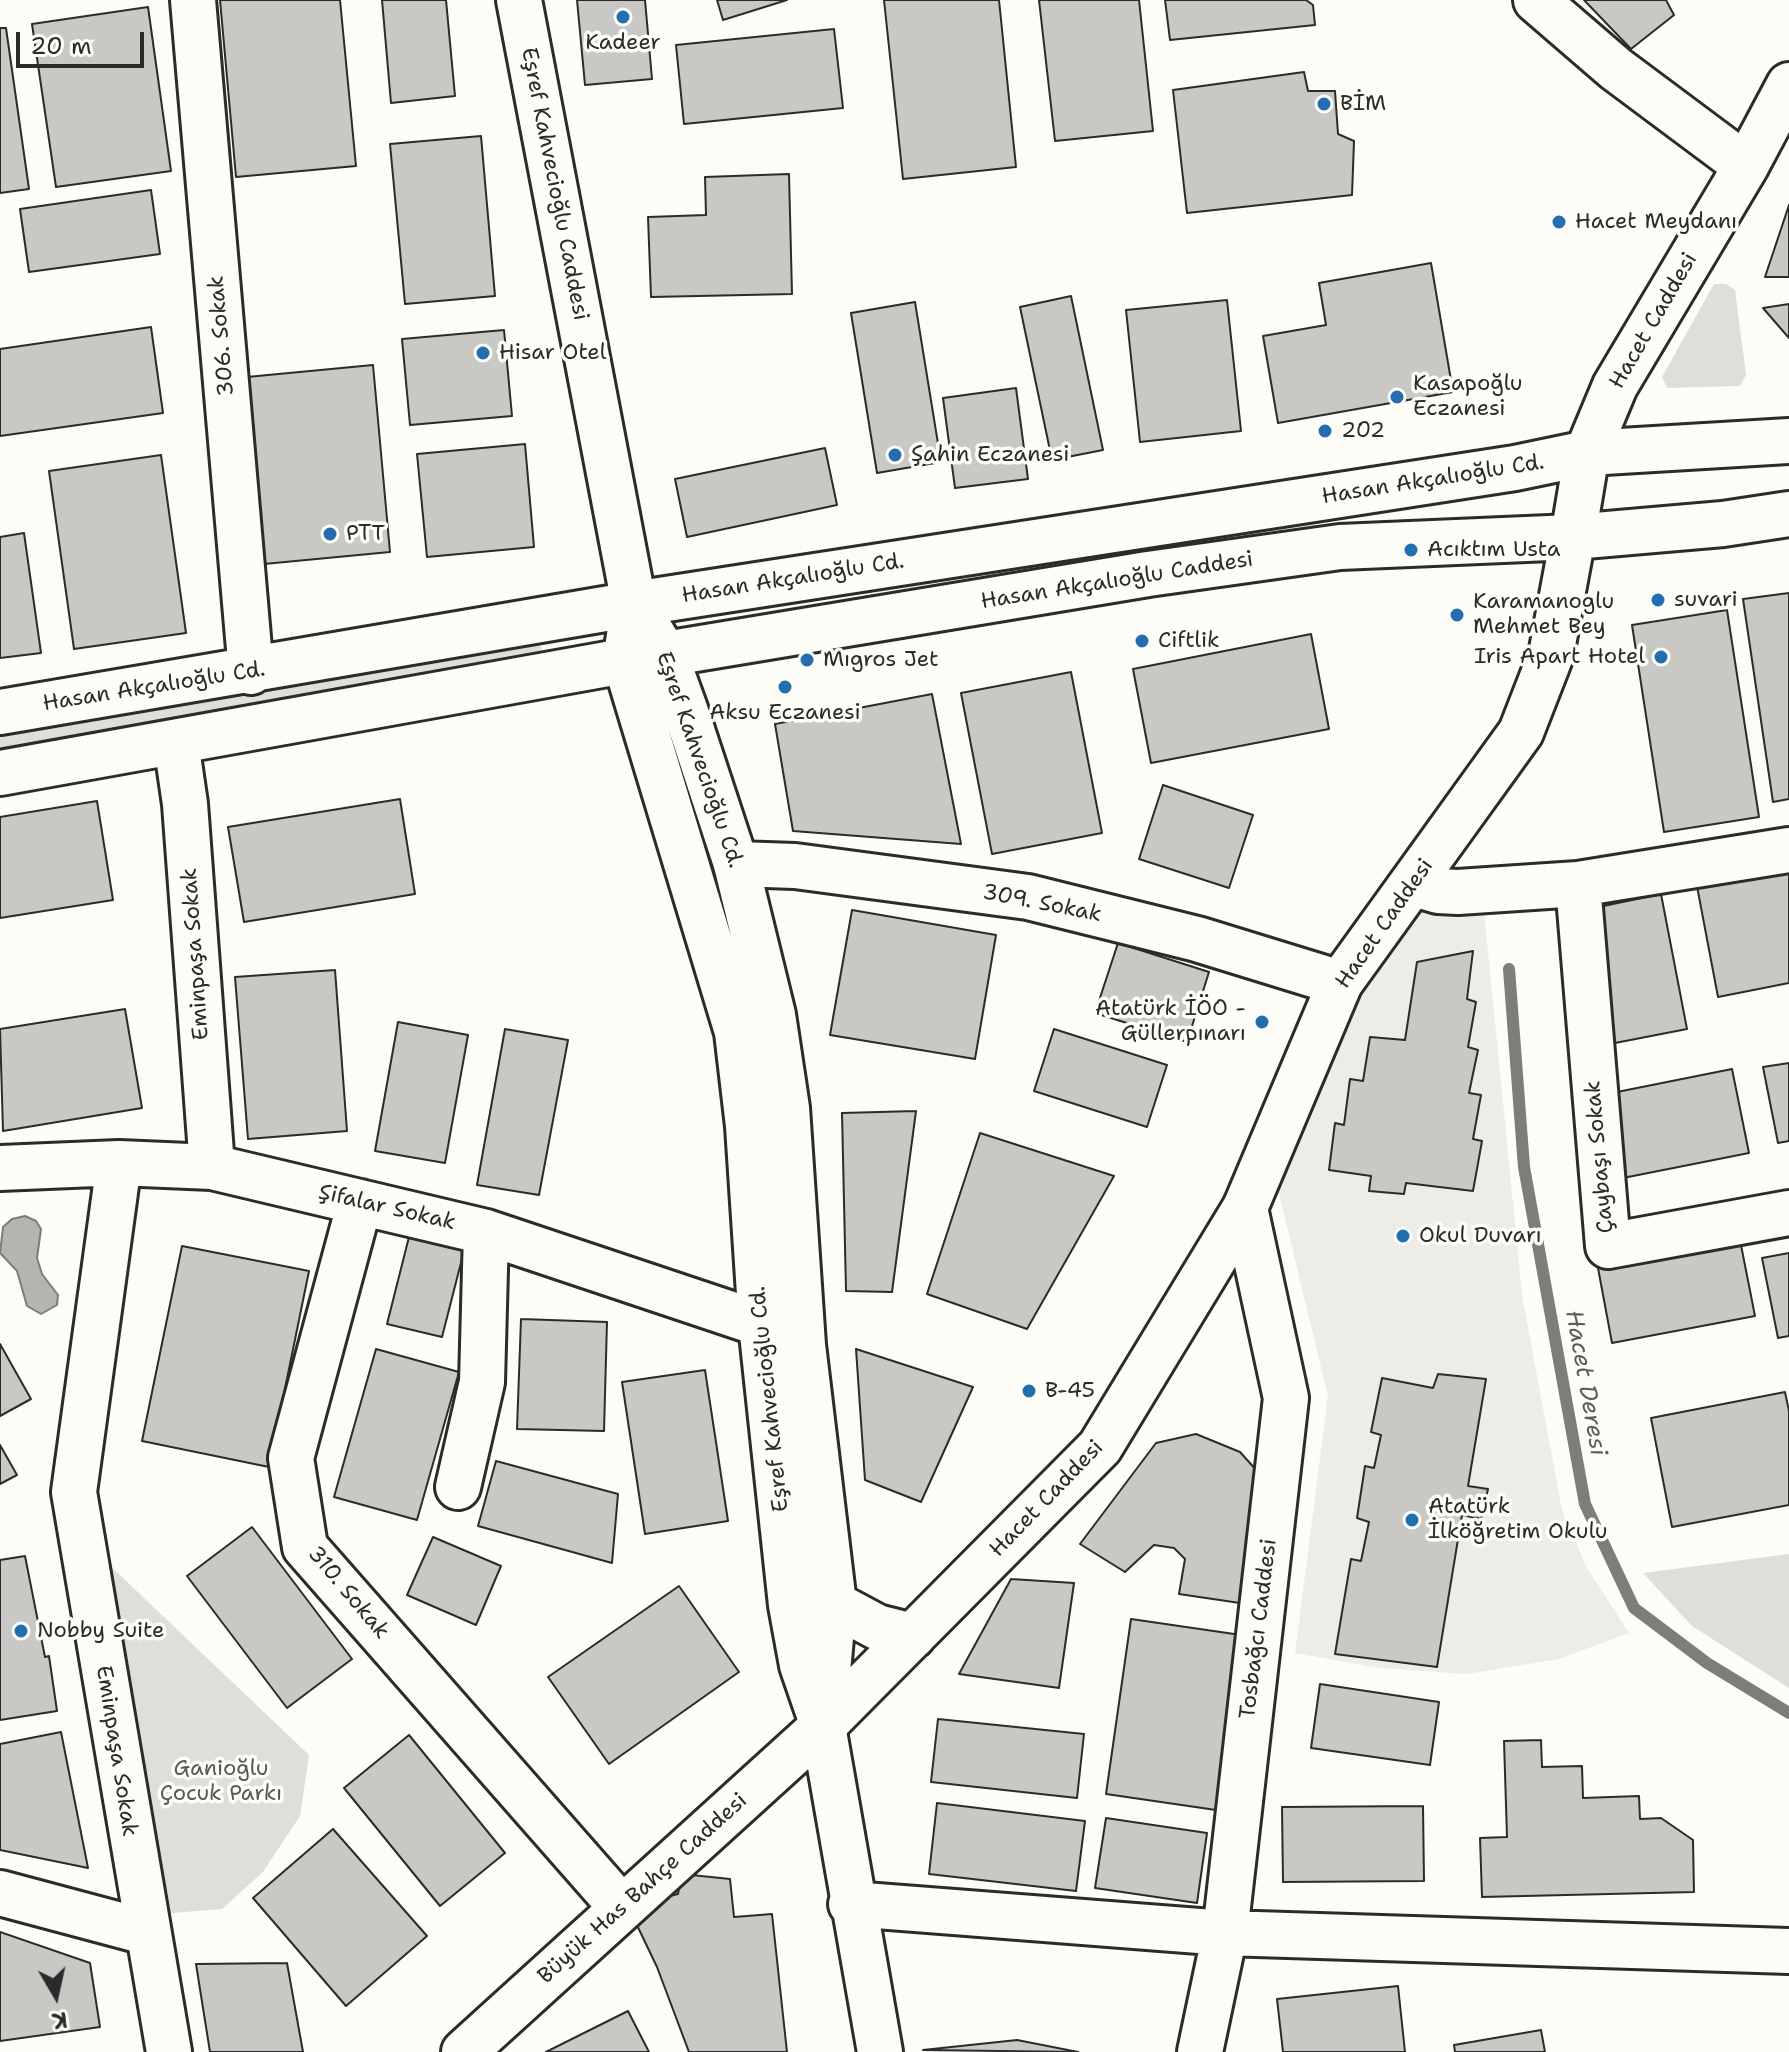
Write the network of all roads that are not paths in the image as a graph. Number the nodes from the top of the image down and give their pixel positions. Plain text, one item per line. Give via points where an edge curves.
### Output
1 (193, 0) edge
2 (519, 0) edge
3 (1536, 0) edge
4 (1789, 85) edge
5 (1746, 166) junction
6 (1789, 441) edge
7 (1587, 453) junction
8 (1789, 514) edge
9 (1573, 537) junction
10 (634, 604) junction
11 (645, 657) junction
12 (251, 672) junction
13 (0, 712) edge
14 (176, 742) junction
15 (0, 773) edge
16 (1789, 850) edge
17 (736, 864) junction
18 (1414, 884) junction
19 (1578, 884) junction
20 (1340, 983) junction
21 (119, 1163) junction
22 (212, 1167) junction
23 (0, 1168) edge
24 (360, 1202) junction
25 (1245, 1208) junction
26 (1789, 1213) edge
27 (486, 1232) junction
28 (761, 1324) junction
29 (458, 1487) dead end
30 (834, 1604) junction
31 (913, 1636) junction
32 (823, 1726) junction
33 (0, 1893) edge
34 (851, 1904) junction
35 (622, 1908) junction
36 (146, 1932) junction
37 (1225, 1933) junction
38 (1789, 1951) edge
39 (169, 2052) edge
40 (464, 2052) edge
41 (880, 2052) edge
42 (1200, 2052) edge

1 - 12 street, 306. Sokak
2 - 10 street, Eşref Kahvecioğlu Caddesi
3 - 5 street via 1616,69
4 - 5 street, Hacet Caddesi
5 - 7 street, Hacet Caddesi via 1615,386
6 - 7 street, Hasan Akçalıoğlu Cd.
7 - 9 street, Hacet Caddesi
7 - 10 street, Hasan Akçalıoğlu Cd.
8 - 9 street, Hasan Akçalıoğlu Caddesi
9 - 11 street, Hasan Akçalıoğlu Caddesi via 1340,547
9 - 18 street, Hacet Caddesi via 1551,655 1521,732
10 - 11 street, Eşref Kahvecioğlu Cd.
10 - 12 street, Hasan Akçalıoğlu Cd.
11 - 14 street
11 - 17 street, Eşref Kahvecioğlu Cd.
11 - 28 street, Eşref Kahvecioğlu Cd. via 737,1032
12 - 13 street, Hasan Akçalıoğlu Cd.
14 - 15 street
14 - 22 street, Eminpaşa Sokak
16 - 19 street
17 - 20 street, 309. Sokak via 795,866 1028,897 1197,939
17 - 30 street, Eşref Kahvecioğlu Cd. via 773,1015 787,1108 803,1345
18 - 19 street via 1458,892
18 - 20 street, Hacet Caddesi
19 - 26 street, Çaybaşı Sokak via 1608,1246
20 - 25 street, Hacet Caddesi
21 - 22 street, Şifalar Sokak
21 - 23 street, Şifalar Sokak
21 - 36 street, Eminpaşa Sokak via 74,1492
22 - 24 street, Şifalar Sokak
24 - 27 street, Şifalar Sokak
24 - 35 street, 310. Sokak via 291,1458 305,1547
25 - 31 street, Hacet Caddesi via 1100,1447
25 - 37 street, Tosbağcı Caddesi via 1286,1398
27 - 28 street, Şifalar Sokak
27 - 29 street via 482,1382
28 - 32 street, Eşref Kahvecioğlu Cd. via 791,1605 802,1665
30 - 31 street via 877,1627
30 - 32 street, Eşref Kahvecioğlu Cd.
31 - 32 street, Hacet Caddesi
32 - 34 street, Eşref Kahvecioğlu Cd.
32 - 35 street, Büyük Has Bahçe Caddesi
33 - 36 street
34 - 37 street
34 - 41 street, Eşref Kahvecioğlu Cd.
35 - 40 street, Büyük Has Bahçe Caddesi
36 - 39 street, Eminpaşa Sokak
37 - 38 street
37 - 42 street, Tosbağcı Caddesi

